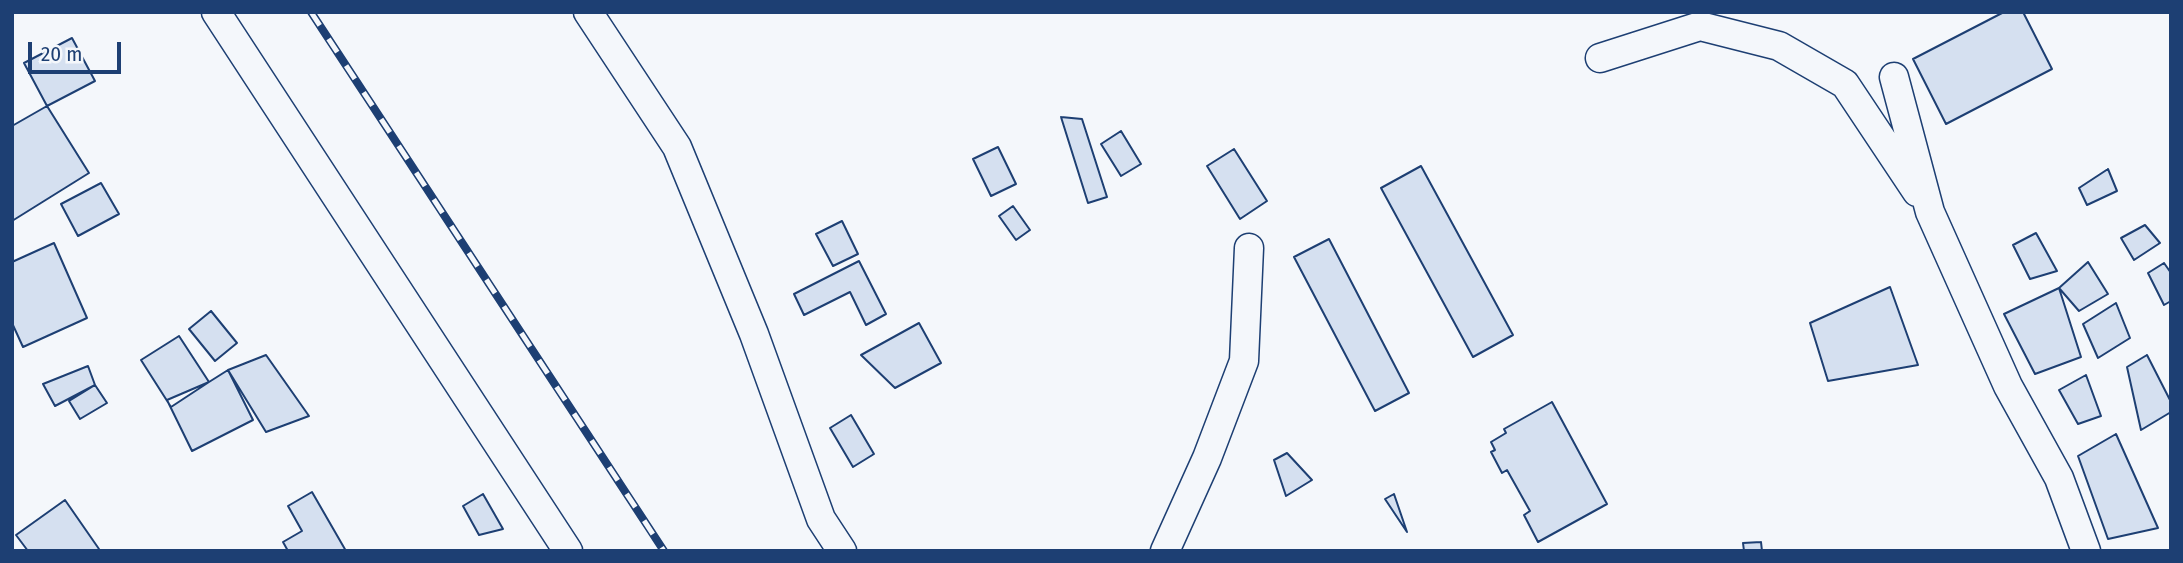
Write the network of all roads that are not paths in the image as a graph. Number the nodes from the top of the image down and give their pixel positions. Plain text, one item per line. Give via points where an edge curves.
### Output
1 (216, 12) edge
2 (588, 12) edge
3 (1600, 58) dead end
4 (1894, 77) dead end
5 (1930, 212) junction
6 (1249, 248) dead end
7 (568, 551) edge
8 (842, 551) edge
9 (1165, 551) edge
10 (2086, 551) edge

1 - 7 street
2 - 8 street via 677,147 754,334 821,519
3 - 5 street via 1700,26 1779,46 1845,84
4 - 5 street
5 - 10 street via 2008,386 2059,478
6 - 9 street via 1244,361

